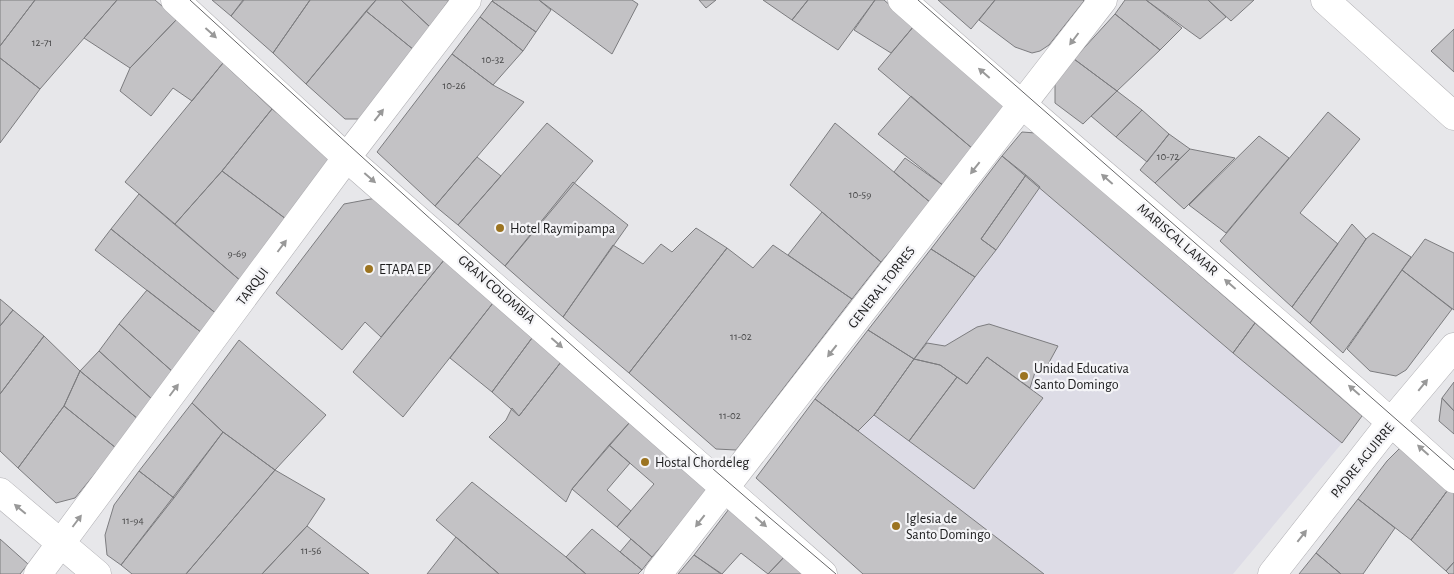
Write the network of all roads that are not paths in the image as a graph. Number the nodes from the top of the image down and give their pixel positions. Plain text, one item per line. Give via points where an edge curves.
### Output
1 (175, 0) edge
2 (467, 0) edge
3 (902, 0) edge
4 (1104, 0) edge
5 (1325, 0) edge
6 (1023, 107) junction
7 (1454, 116) edge
8 (347, 158) junction
9 (1454, 347) edge
10 (1391, 422) junction
11 (1454, 479) edge
12 (724, 490) junction
13 (0, 492) edge
14 (61, 543) junction
15 (38, 574) edge
16 (98, 574) edge
17 (658, 574) edge
18 (823, 574) edge
19 (1272, 574) edge

1 -> 8 street, GRAN COLOMBIA
8 -> 2 street, TARQUI
6 -> 3 street, MARISCAL LAMAR
4 -> 6 street, GENERAL TORRES
5 - 7 street
10 -> 6 street, MARISCAL LAMAR
6 -> 12 street, GENERAL TORRES
8 -> 12 street, GRAN COLOMBIA
14 -> 8 street, TARQUI
10 -> 9 street, PADRE AGUIRRE
11 -> 10 street, MARISCAL LAMAR
19 -> 10 street, PADRE AGUIRRE
12 -> 17 street, GENERAL TORRES
12 -> 18 street, GRAN COLOMBIA
14 -> 13 street
14 - 15 street, TARQUI
14 - 16 street

